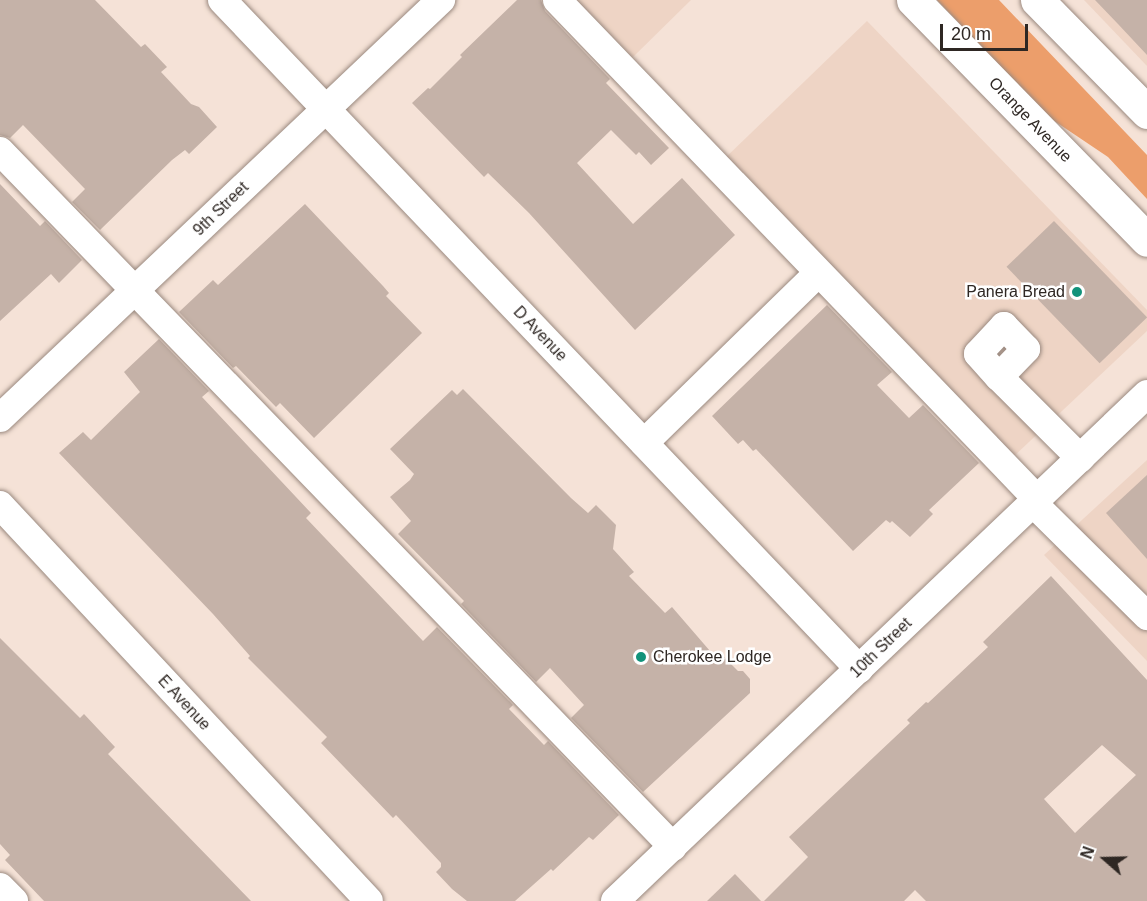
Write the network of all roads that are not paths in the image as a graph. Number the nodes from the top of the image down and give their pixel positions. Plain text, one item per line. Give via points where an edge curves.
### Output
1 (222, 0) edge
2 (441, 0) edge
3 (557, 0) edge
4 (913, 0) edge
5 (1037, 0) edge
6 (326, 110) junction
7 (1147, 112) edge
8 (0, 151) edge
9 (1147, 240) edge
10 (818, 273) junction
11 (135, 291) junction
12 (999, 377) dead end
13 (1147, 394) edge
14 (0, 418) edge
15 (644, 443) junction
16 (1080, 458) junction
17 (1035, 501) junction
18 (0, 505) edge
19 (1147, 616) edge
20 (859, 669) junction
21 (673, 847) junction
22 (0, 886) edge
23 (14, 901) edge
24 (369, 901) edge
25 (615, 901) edge

1 - 6 street, D Avenue
2 - 6 street, 9th Street
3 - 10 street
4 - 9 highway, Orange Avenue
5 - 7 highway
6 - 11 street, 9th Street
6 - 15 street, D Avenue
8 - 11 street
10 - 15 street
10 - 17 street
11 - 14 street, 9th Street
11 - 21 street
12 - 16 street
13 - 16 street, 10th Street
15 - 20 street, D Avenue
16 - 17 street, 10th Street
17 - 19 street
17 - 20 street, 10th Street
18 - 24 street, E Avenue
20 - 21 street, 10th Street
21 - 25 street, 10th Street
22 - 23 street

